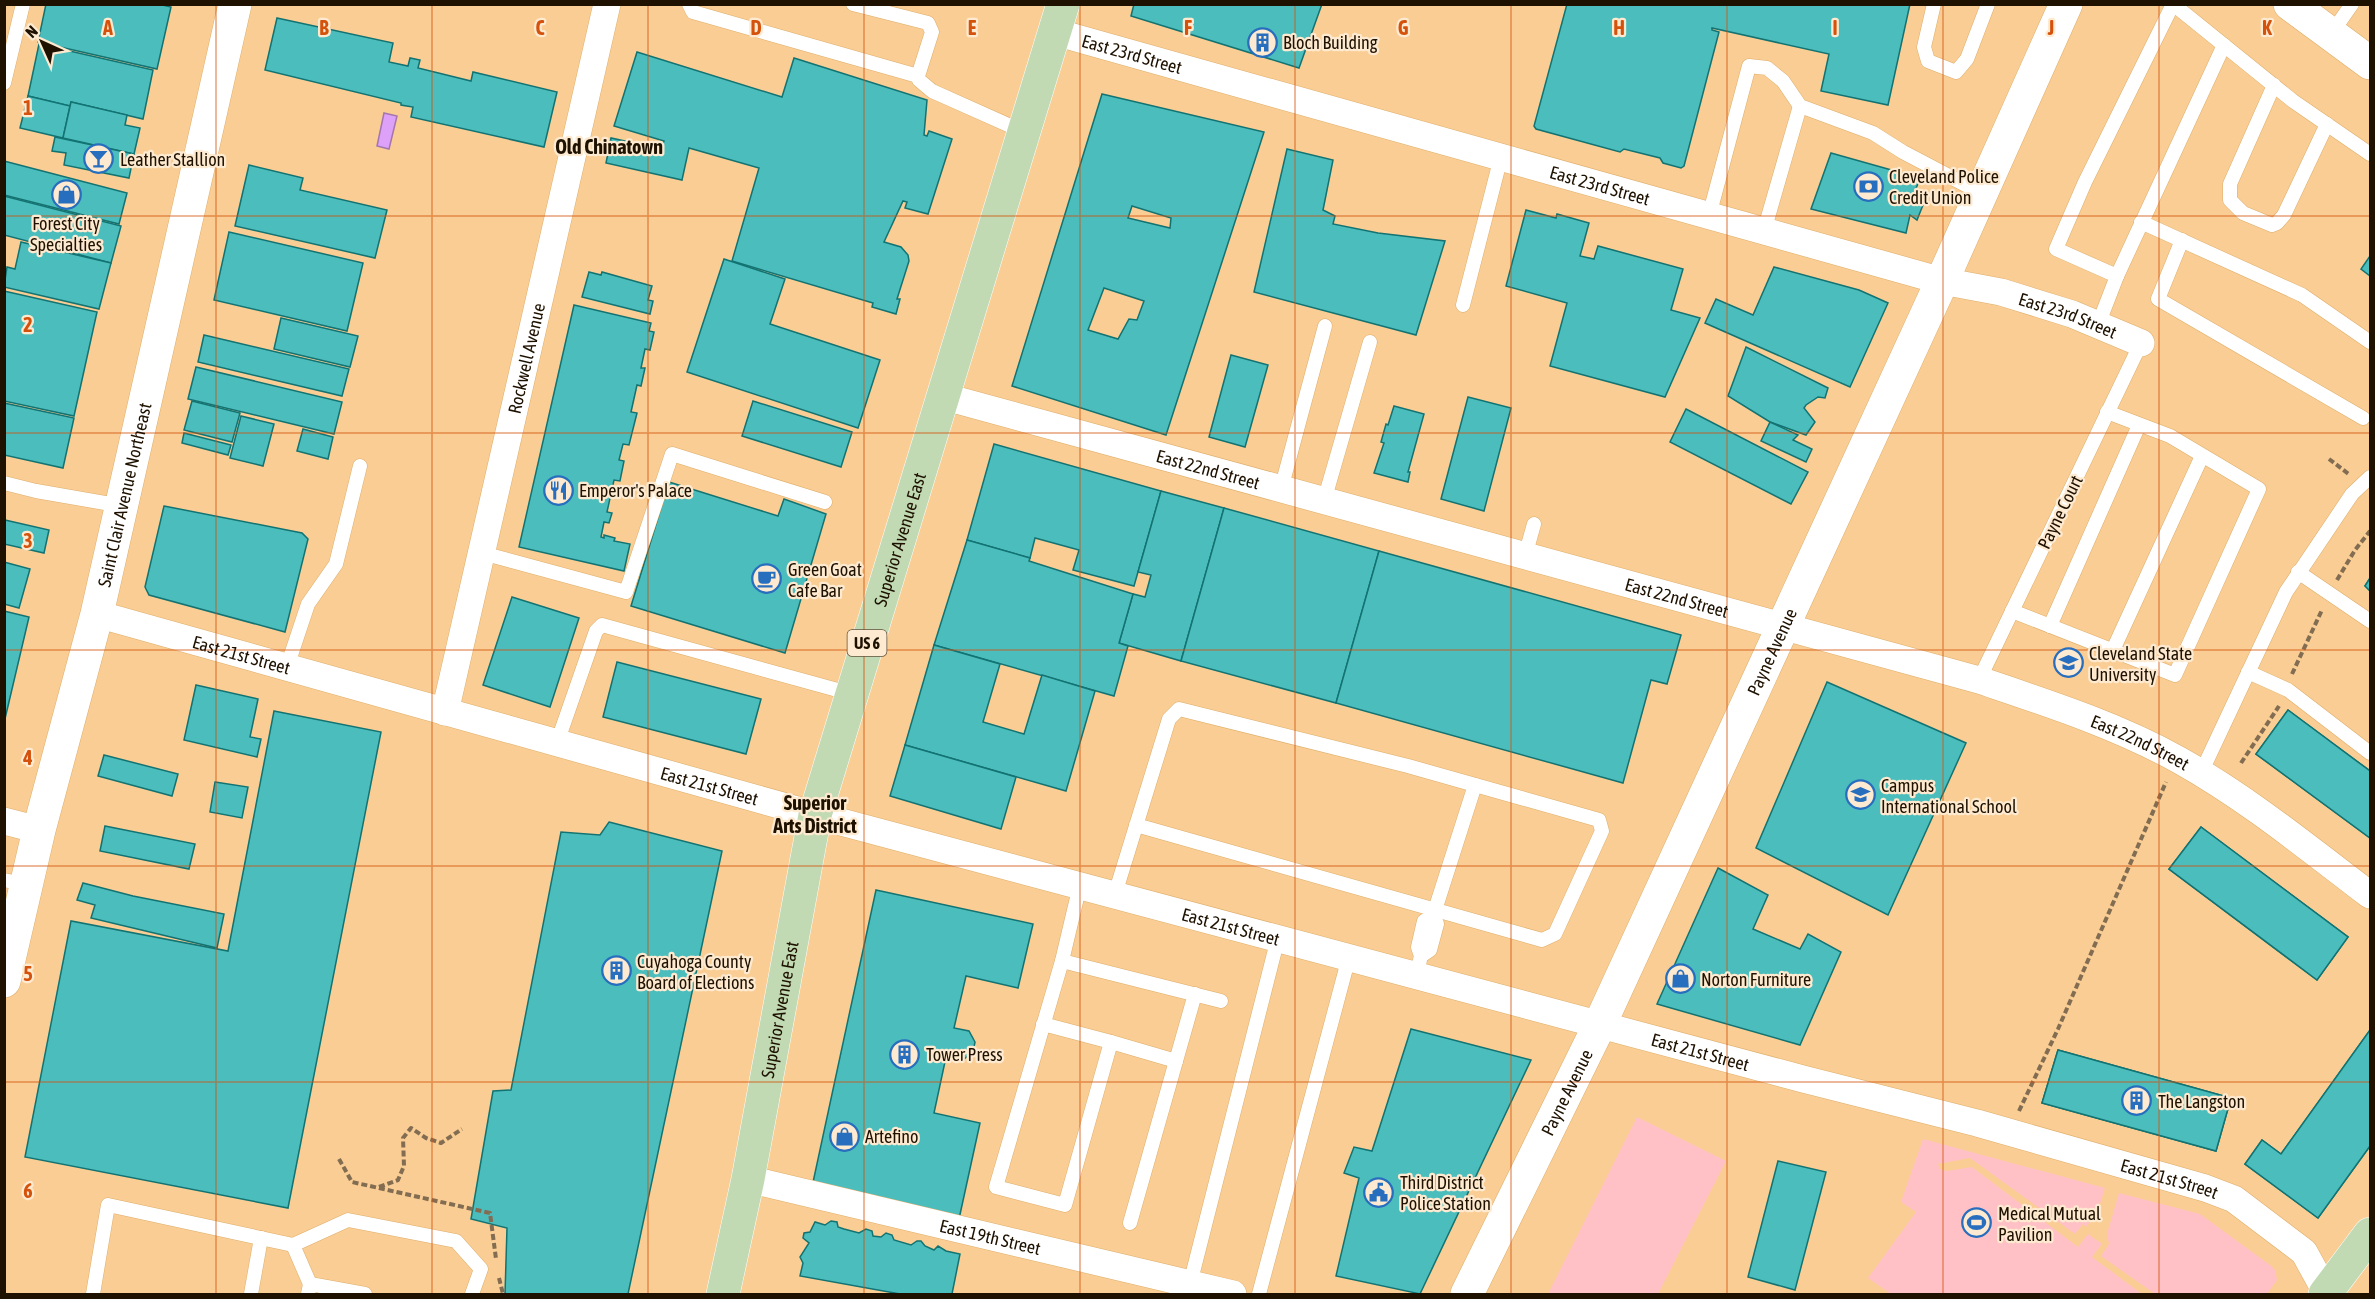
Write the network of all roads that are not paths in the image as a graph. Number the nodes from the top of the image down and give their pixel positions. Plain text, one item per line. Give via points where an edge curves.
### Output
1 (22, 4) edge
2 (235, 4) edge
3 (607, 4) edge
4 (689, 4) edge
5 (853, 4) edge
6 (1934, 4) edge
7 (1988, 4) edge
8 (2066, 4) edge
9 (2173, 4) edge
10 (2352, 4) edge
11 (2305, 12) edge
12 (1059, 18) edge
13 (2224, 45) junction
14 (2370, 63) edge
15 (918, 76) junction
16 (4, 83) edge
17 (2274, 85) junction
18 (1800, 106) junction
19 (2327, 124) junction
20 (1024, 132) junction
21 (2370, 154) edge
22 (1502, 157) junction
23 (1981, 194) junction
24 (1709, 216) junction
25 (2141, 222) junction
26 (1764, 231) junction
27 (2182, 240) junction
28 (2117, 276) junction
29 (1942, 280) junction
30 (1463, 304) dead end
31 (2098, 325) junction
32 (1325, 326) dead end
33 (1370, 342) dead end
34 (2370, 342) edge
35 (2140, 343) joint
36 (942, 396) junction
37 (2108, 412) junction
38 (2363, 418) dead end
39 (2139, 425) junction
40 (2202, 456) junction
41 (360, 466) dead end
42 (2370, 477) edge
43 (4, 483) edge
44 (1281, 489) junction
45 (1324, 501) junction
46 (825, 502) dead end
47 (122, 506) junction
48 (1534, 524) dead end
49 (482, 553) junction
50 (1525, 556) junction
51 (2298, 573) junction
52 (2012, 611) junction
53 (97, 614) junction
54 (2370, 621) edge
55 (2050, 626) junction
56 (1782, 627) junction
57 (2113, 651) junction
58 (287, 667) junction
59 (2248, 672) junction
60 (1979, 680) junction
61 (852, 694) junction
62 (445, 712) junction
63 (557, 743) junction
64 (2370, 753) edge
65 (2201, 773) junction
66 (1475, 785) junction
67 (815, 815) junction
68 (4, 821) edge
69 (1136, 825) junction
70 (39, 830) junction
71 (16, 882) edge
72 (1080, 885) junction
73 (1115, 894) junction
74 (2370, 895) edge
75 (1434, 913) junction
76 (1278, 938) junction
77 (1348, 957) junction
78 (1062, 961) junction
79 (1418, 966) junction
80 (4, 981) edge
81 (1196, 994) junction
82 (1221, 1001) dead end
83 (1043, 1024) junction
84 (1600, 1024) junction
85 (1111, 1042) junction
86 (1176, 1061) junction
87 (748, 1179) junction
88 (1130, 1223) dead end
89 (2370, 1234) edge
90 (261, 1238) junction
91 (293, 1245) junction
92 (1190, 1284) junction
93 (309, 1289) edge
94 (93, 1294) edge
95 (251, 1294) edge
96 (365, 1294) edge
97 (472, 1294) edge
98 (723, 1294) edge
99 (1233, 1294) edge
100 (1259, 1294) edge
101 (1467, 1294) edge
102 (2326, 1294) edge

1 - 16 lane
2 - 47 street, Saint Clair Avenue Northeast
3 - 49 street, Rockwell Avenue
4 - 15 lane via 693,12
5 - 15 lane via 928,23 932,32
6 - 7 lane via 1924,47 1928,61 1956,72 1967,58
8 - 23 street, Payne Avenue
9 - 13 lane
9 - 28 lane via 2056,249
10 - 11 lane
11 - 14 street
12 - 20 main road, Superior Avenue East / US 6
12 - 22 street, East 23rd Street
13 - 17 lane
13 - 25 lane
15 - 20 lane via 932,91
17 - 19 lane
17 - 19 lane via 2230,184 2230,200 2243,213 2272,225 2277,223
18 - 23 lane via 1873,133
18 - 24 lane via 1783,81 1767,68 1749,66
18 - 26 lane
19 - 21 lane
20 - 36 main road, Superior Avenue East / US 6
22 - 24 street, East 23rd Street
22 - 30 lane
23 - 29 street, Payne Avenue
24 - 26 street, East 23rd Street
25 - 27 lane
25 - 28 lane
26 - 29 street, East 23rd Street
27 - 34 lane via 2302,295
27 - 38 lane via 2158,299
28 - 31 lane
29 - 31 street, East 23rd Street via 2001,292
29 - 56 street, Payne Avenue
31 - 35 street, East 23rd Street
32 - 44 lane
33 - 45 lane
35 - 37 lane, Payne Court
36 - 44 street, East 22nd Street
36 - 61 main road, Superior Avenue East / US 6
37 - 39 lane
37 - 52 lane, Payne Court
39 - 40 lane via 2170,436
39 - 55 lane
40 - 57 lane
40 - 57 lane via 2259,489 2175,675
41 - 58 lane via 336,564 308,604
42 - 51 lane via 2352,495
43 - 47 lane
44 - 45 street, East 22nd Street
45 - 50 street, East 22nd Street
46 - 49 lane via 672,454 626,592
47 - 53 street, Saint Clair Avenue Northeast
48 - 50 lane
49 - 62 street, Rockwell Avenue
50 - 56 street, East 22nd Street
51 - 54 lane
51 - 59 lane
52 - 55 lane
52 - 60 lane, Payne Court
53 - 58 street, East 21st Street
53 - 70 street, Saint Clair Avenue Northeast
55 - 57 lane
56 - 60 street, East 22nd Street
56 - 84 street, Payne Avenue
58 - 62 street, East 21st Street
59 - 64 lane via 2286,689
59 - 65 lane
60 - 65 street, East 22nd Street via 2078,713
61 - 63 lane via 602,625 596,631
61 - 67 main road, Superior Avenue East / US 6
62 - 63 street, East 21st Street
63 - 67 street, East 21st Street
65 - 74 street, East 22nd Street
66 - 69 lane via 1179,709 1169,719
66 - 75 lane
66 - 75 lane via 1599,820 1602,831 1555,934 1542,940
67 - 72 street, East 21st Street
67 - 87 main road, Superior Avenue East / US 6
68 - 70 street
69 - 73 lane
69 - 75 lane
70 - 71 street, Saint Clair Avenue Northeast
71 - 80 street, Saint Clair Avenue Northeast
72 - 73 street, East 21st Street
72 - 78 lane
73 - 76 street, East 21st Street
75 - 79 lane via 1437,924 1430,950
76 - 77 street, East 21st Street
76 - 92 lane
77 - 79 street, East 21st Street
77 - 100 lane
78 - 81 lane
78 - 83 lane
79 - 84 street, East 21st Street
81 - 82 lane
81 - 86 lane
83 - 85 lane
83 - 85 lane via 996,1187 1065,1205
84 - 101 street, Payne Avenue
84 - 102 street, East 21st Street via 1977,1123 2205,1188 2234,1199 2304,1252
85 - 86 lane
86 - 88 lane
87 - 92 street, East 19th Street
87 - 98 main road, Superior Avenue East / US 6
89 - 102 main road
90 - 91 lane
90 - 94 lane via 108,1205
90 - 95 lane
91 - 93 lane
91 - 97 lane via 348,1220 456,1241 481,1269
92 - 99 street, East 19th Street
93 - 96 lane

